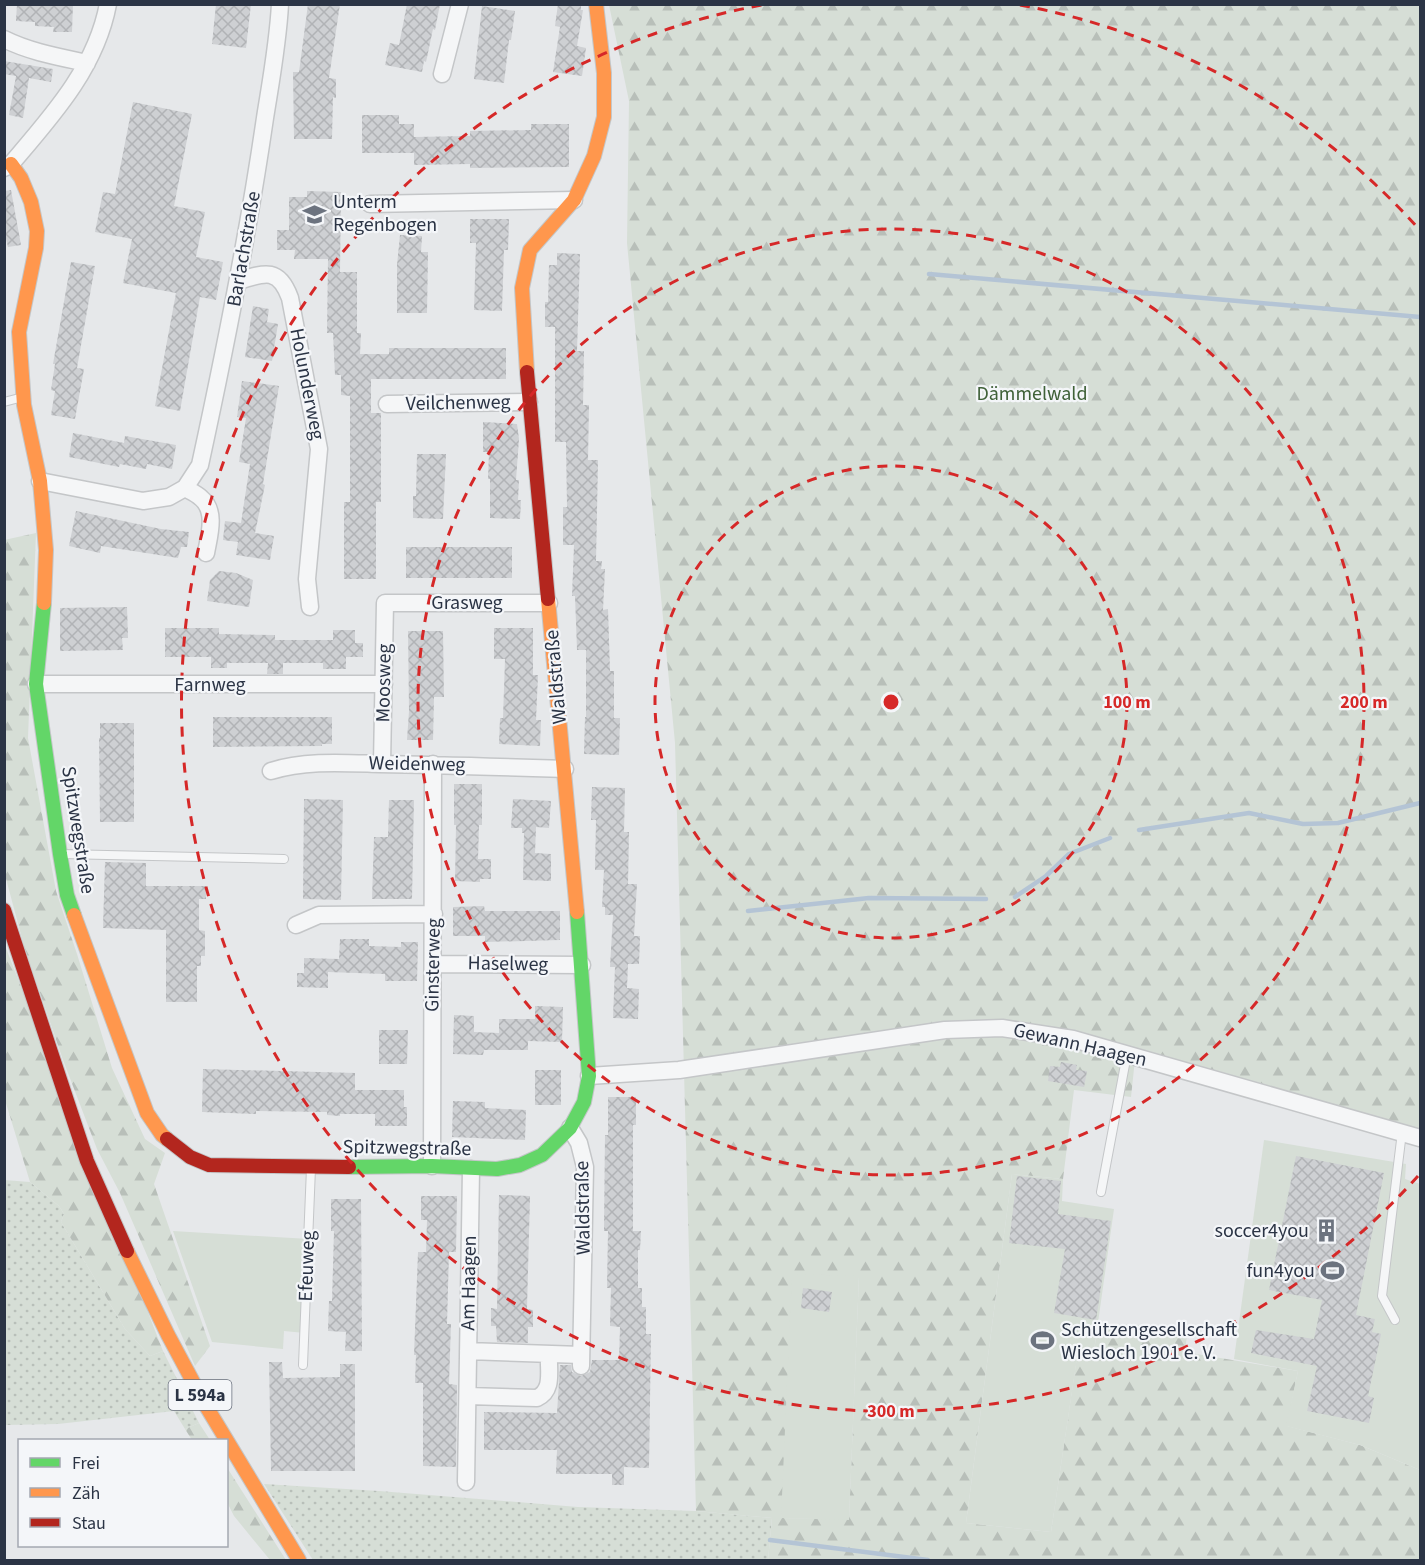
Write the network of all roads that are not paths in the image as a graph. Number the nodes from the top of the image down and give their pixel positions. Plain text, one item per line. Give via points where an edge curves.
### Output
1 (108, 4) edge
2 (280, 4) edge
3 (460, 4) edge
4 (596, 4) edge
5 (4, 39) edge
6 (87, 63) junction
7 (442, 74) dead end
8 (8, 166) edge
9 (574, 200) junction
10 (370, 204) dead end
11 (239, 281) junction
12 (24, 397) junction
13 (4, 402) edge
14 (529, 402) junction
15 (387, 404) dead end
16 (40, 481) junction
17 (184, 488) junction
18 (206, 553) dead end
19 (385, 603) joint
20 (549, 603) junction
21 (310, 606) dead end
22 (36, 684) junction
23 (384, 684) junction
24 (382, 764) junction
25 (433, 764) junction
26 (565, 769) junction
27 (271, 771) dead end
28 (60, 854) junction
29 (284, 859) dead end
30 (4, 910) edge
31 (434, 914) junction
32 (296, 925) dead end
33 (433, 964) junction
34 (582, 965) junction
35 (1127, 1054) junction
36 (589, 1076) junction
37 (570, 1128) junction
38 (1402, 1132) junction
39 (1420, 1138) edge
40 (432, 1166) junction
41 (311, 1167) junction
42 (471, 1169) junction
43 (1101, 1192) dead end
44 (1395, 1320) dead end
45 (468, 1351) junction
46 (549, 1354) junction
47 (303, 1365) dead end
48 (468, 1396) junction
49 (226, 1439) edge
50 (228, 1442) edge
51 (466, 1482) dead end
52 (299, 1560) edge

1 - 6 street
2 - 11 street, Barlachstraße via 262,149
3 - 7 street
4 - 9 street, Waldstraße via 604,73 604,117 594,156
5 - 6 street
6 - 8 street via 59,108
8 - 12 street, Spitzwegstraße via 21,178 37,231 19,332
9 - 10 street
9 - 14 street, Waldstraße via 530,250 526,264 522,303
11 - 17 street, Barlachstraße via 200,465
11 - 21 street, Holunderweg via 263,274 274,276 285,284 290,298 319,449 307,579
12 - 13 lane
12 - 16 street, Spitzwegstraße
14 - 15 street, Veilchenweg
14 - 20 street, Waldstraße
16 - 17 street via 143,501 169,497
16 - 22 street, Spitzwegstraße via 46,580
17 - 18 street via 208,506
19 - 20 street, Grasweg
19 - 23 street, Moosweg
20 - 26 street, Waldstraße
22 - 23 street, Farnweg
22 - 28 street, Spitzwegstraße
23 - 24 street, Moosweg
24 - 25 street, Weidenweg
24 - 27 street, Weidenweg via 288,765
25 - 26 street, Weidenweg
25 - 31 street, Ginsterweg
26 - 34 street, Waldstraße
28 - 29 lane
28 - 41 street, Spitzwegstraße via 67,895 147,1113 162,1135 190,1157 209,1165
30 - 49 street, L 594a via 87,1161 168,1335
31 - 32 street via 319,915
31 - 33 street, Ginsterweg
33 - 34 street, Haselweg
33 - 40 street, Ginsterweg
34 - 36 street, Waldstraße
35 - 36 street, Gewann Haagen via 1073,1039 1002,1028 945,1030 679,1070
35 - 38 street, Gewann Haagen
35 - 43 lane
36 - 37 street, Waldstraße via 584,1102
37 - 42 street, Spitzwegstraße via 542,1155 520,1165
37 - 46 street, Waldstraße via 579,1143 585,1167 581,1360
38 - 39 street, Gewann Haagen
38 - 44 lane via 1382,1296
40 - 41 street, Spitzwegstraße
40 - 42 street, Spitzwegstraße
41 - 47 lane, Efeuweg
42 - 45 street, Am Haagen
45 - 46 street
45 - 48 street, Am Haagen
46 - 48 street via 545,1394 537,1398
48 - 51 street, Am Haagen
50 - 52 street, L 594a

